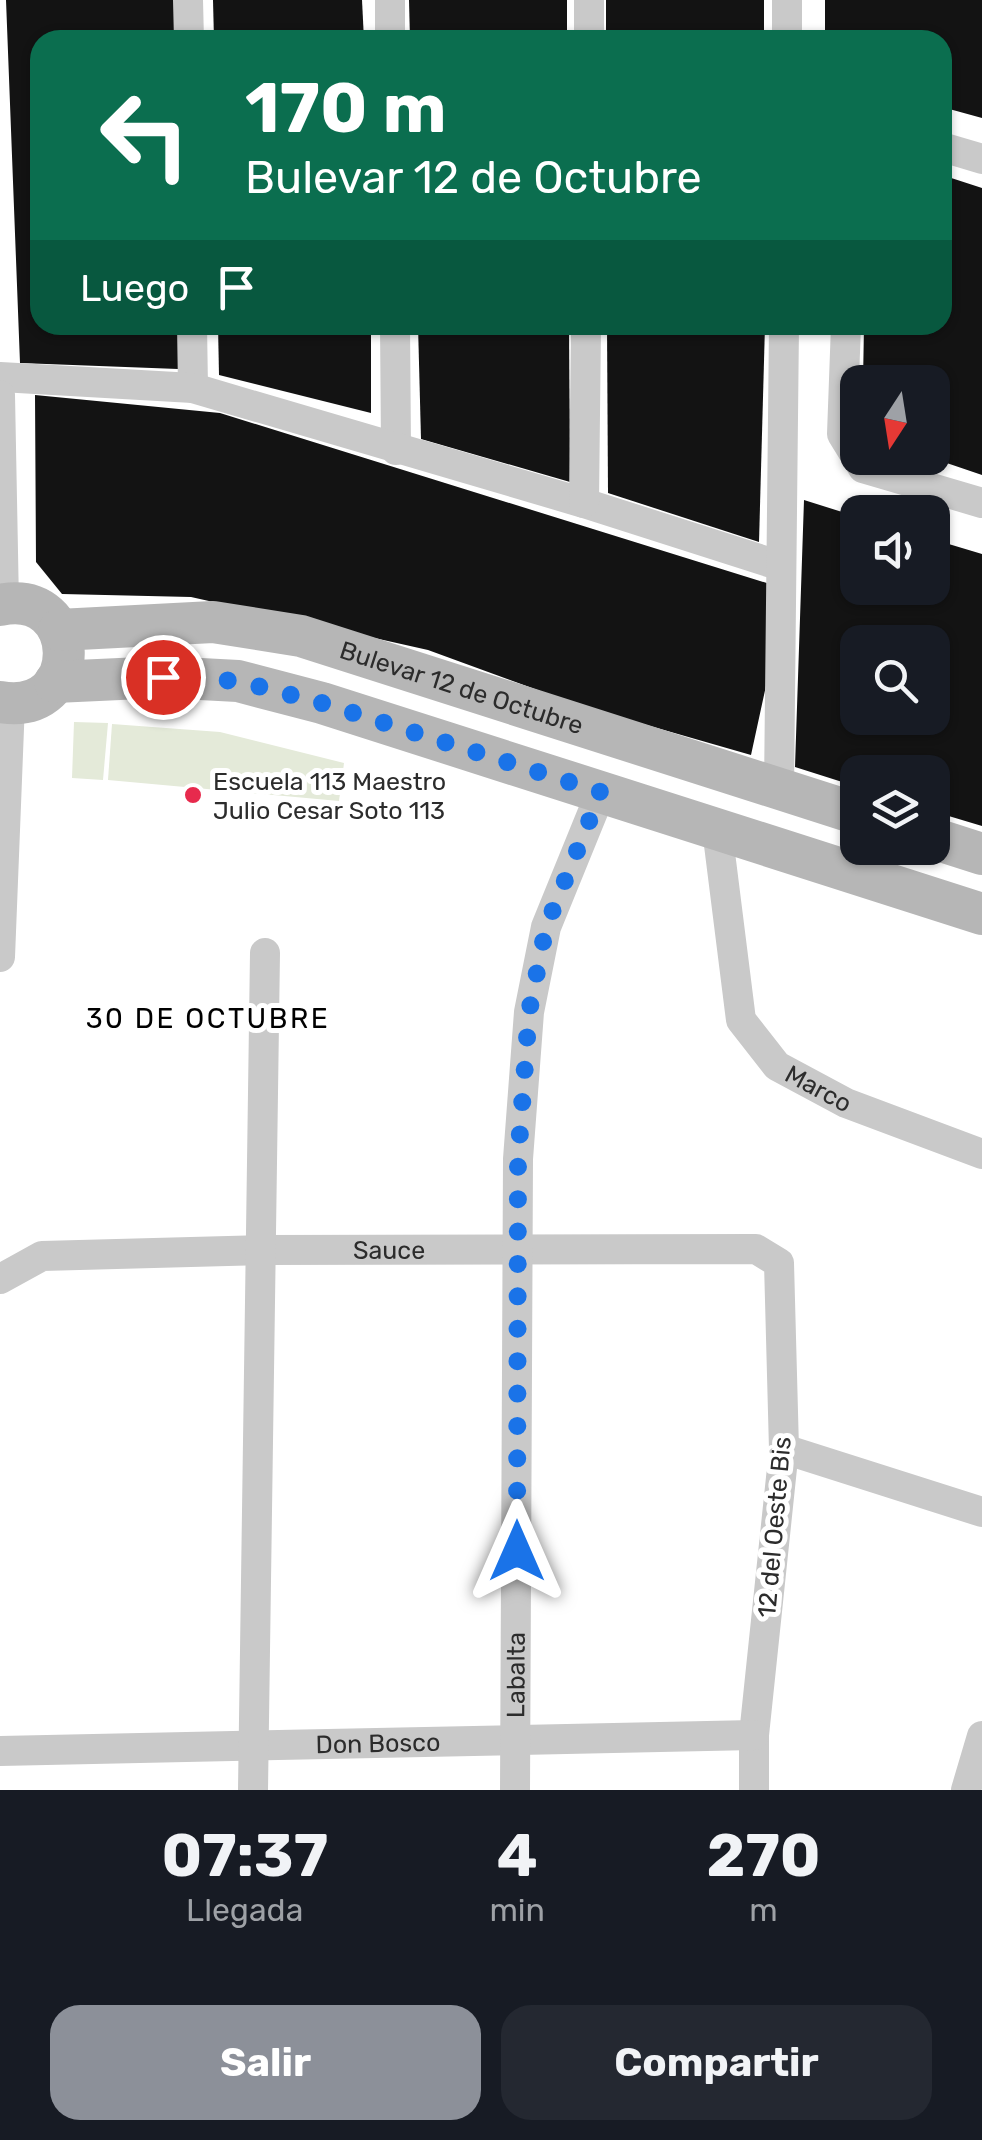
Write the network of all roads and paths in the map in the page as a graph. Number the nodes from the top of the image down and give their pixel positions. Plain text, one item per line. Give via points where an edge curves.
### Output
1 (188, 0) edge
2 (390, 0) edge
3 (589, 0) edge
4 (787, 0) edge
5 (189, 30) edge
6 (390, 30) edge
7 (589, 30) edge
8 (787, 30) edge
9 (952, 150) edge
10 (982, 159) edge
11 (192, 335) edge
12 (394, 335) edge
13 (586, 335) edge
14 (784, 335) edge
15 (846, 335) edge
16 (0, 377) edge
17 (193, 388) junction
18 (0, 395) edge
19 (396, 450) junction
20 (584, 502) junction
21 (982, 503) edge
22 (782, 566) junction
23 (2, 588) edge
24 (59, 630) junction
25 (55, 682) junction
26 (5, 702) edge
27 (721, 770) junction
28 (779, 789) junction
29 (601, 792) junction
30 (840, 808) edge
31 (709, 827) junction
32 (950, 844) edge
33 (982, 854) edge
34 (982, 914) edge
35 (265, 953) dead end
36 (0, 957) edge
37 (982, 1154) edge
38 (519, 1248) junction
39 (262, 1250) junction
40 (779, 1263) joint
41 (0, 1279) edge
42 (784, 1449) junction
43 (982, 1512) edge
44 (754, 1734) junction
45 (982, 1736) edge
46 (515, 1741) junction
47 (254, 1746) junction
48 (0, 1751) edge
49 (254, 1790) edge
50 (515, 1790) edge
51 (754, 1790) edge
52 (966, 1790) edge

1 - 5 street
2 - 6 street
3 - 7 street
4 - 8 street
9 - 10 street
11 - 17 street
12 - 19 street
13 - 20 street
14 - 22 street
15 - 21 street via 842,434 863,468
16 - 17 street
17 - 19 street
18 - 23 street
19 - 20 street
20 - 22 street
22 - 28 street
23 - 24 main road via 50,616
24 - 25 main road via 66,652
24 - 27 main road, Bulevar 12 de Octubre via 213,622 270,629
25 - 26 main road via 34,700
25 - 29 main road via 238,681
26 - 36 street
27 - 28 main road, Bulevar 12 de Octubre
27 - 31 main road
28 - 30 main road, Bulevar 12 de Octubre
29 - 31 main road
29 - 38 street, Labalta via 546,927 529,1012
31 - 34 main road
31 - 37 street, Marco via 741,1020 777,1066 846,1103
32 - 33 main road
35 - 39 street
38 - 39 street, Sauce
38 - 40 street, Sauce via 756,1249
38 - 46 street, Labalta
39 - 41 street, Sauce via 42,1256
39 - 47 street
40 - 42 street, 12 del Oeste Bis
42 - 43 street
42 - 44 street, 12 del Oeste Bis
44 - 46 street, Don Bosco
44 - 51 street, 12 del Oeste Bis
45 - 52 street
46 - 47 street, Don Bosco
46 - 50 street, Labalta
47 - 48 street, Don Bosco
47 - 49 street

